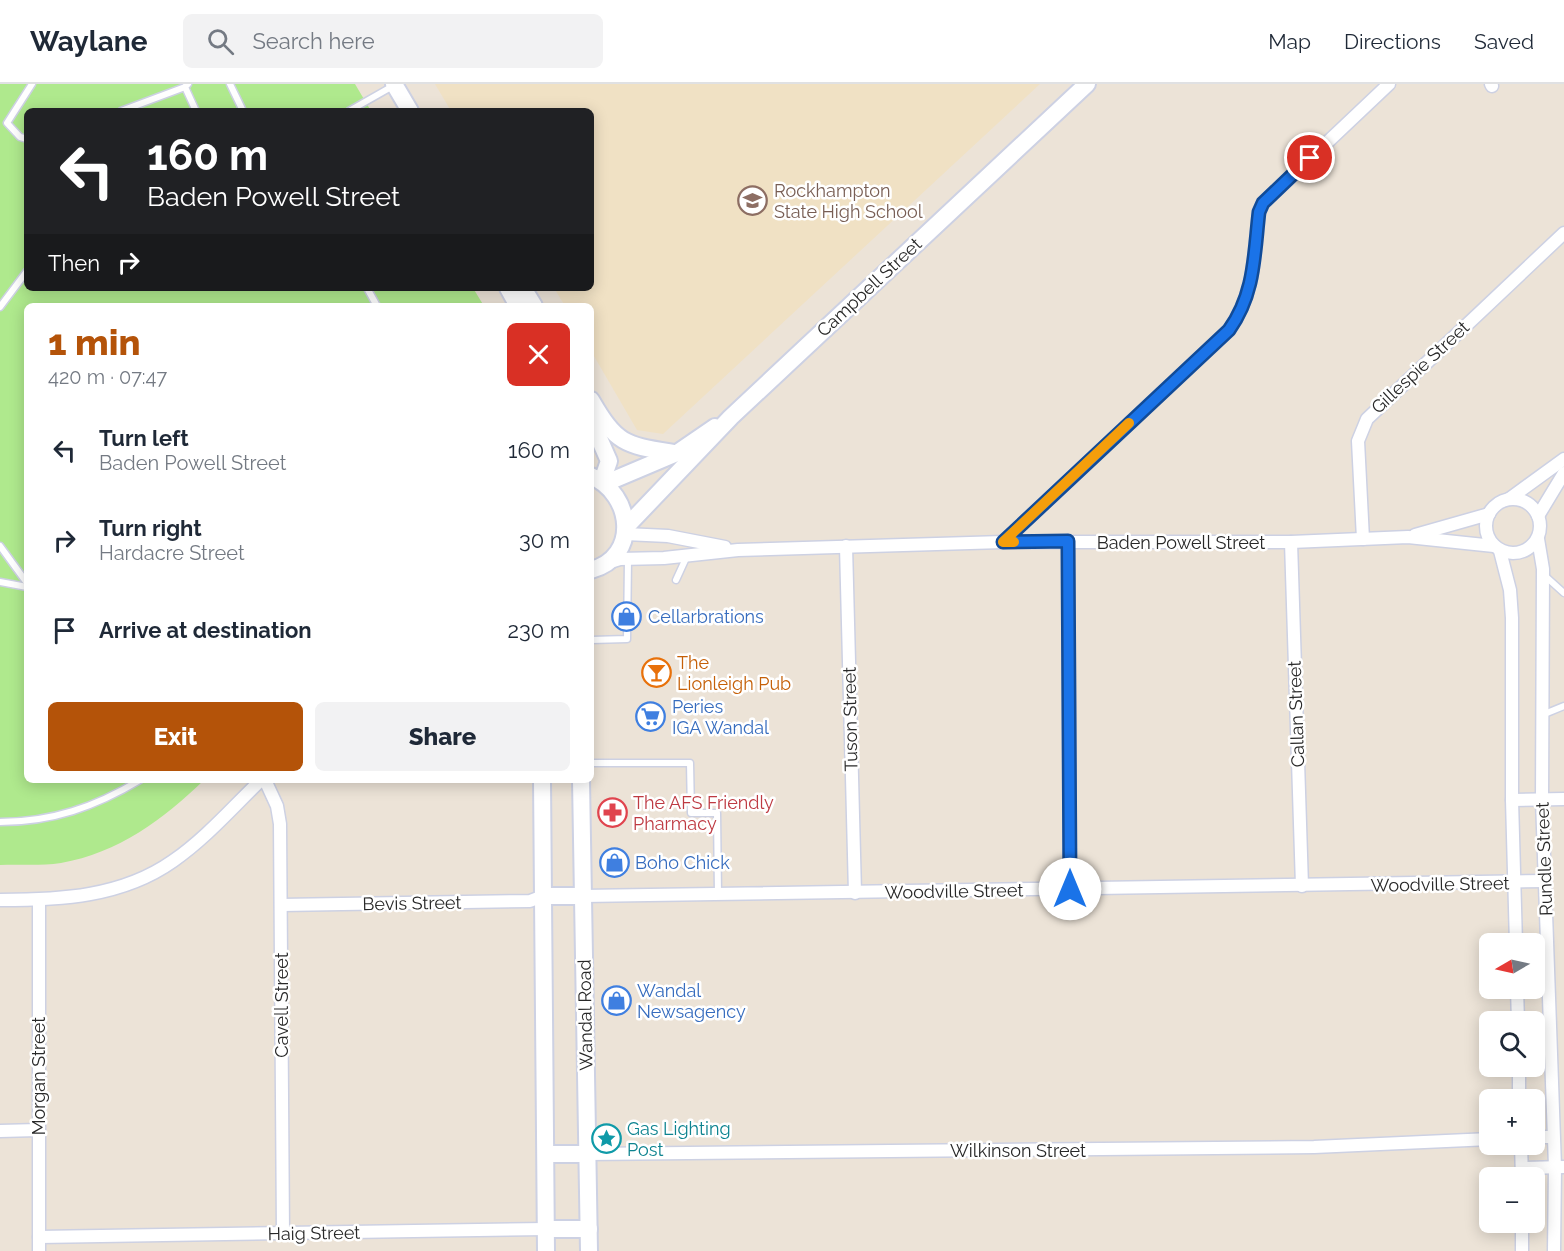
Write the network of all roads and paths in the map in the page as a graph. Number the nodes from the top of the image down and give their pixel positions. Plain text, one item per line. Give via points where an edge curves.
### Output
1 (32, 84) edge
2 (230, 84) edge
3 (1087, 84) edge
4 (1389, 84) edge
5 (186, 85) edge
6 (394, 85) edge
7 (128, 108) edge
8 (195, 108) edge
9 (242, 108) edge
10 (354, 108) edge
11 (408, 108) edge
12 (0, 119) edge
13 (7, 123) junction
14 (24, 139) edge
15 (1564, 233) edge
16 (24, 275) edge
17 (0, 307) edge
18 (594, 405) edge
19 (731, 417) junction
20 (594, 427) edge
21 (677, 453) junction
22 (1564, 459) edge
23 (1564, 473) edge
24 (599, 480) edge
25 (1509, 499) junction
26 (1489, 514) junction
27 (1538, 516) junction
28 (625, 530) junction
29 (1408, 537) junction
30 (1363, 539) junction
31 (1538, 539) junction
32 (1068, 541) junction
33 (1003, 542) junction
34 (1291, 542) junction
35 (0, 546) edge
36 (846, 546) junction
37 (1497, 549) junction
38 (738, 550) junction
39 (687, 556) junction
40 (628, 559) junction
41 (595, 569) edge
42 (1543, 575) junction
43 (676, 580) dead end
44 (24, 581) edge
45 (0, 582) edge
46 (24, 585) edge
47 (1564, 593) edge
48 (594, 640) edge
49 (1564, 706) edge
50 (1542, 715) junction
51 (594, 763) edge
52 (135, 783) edge
53 (260, 783) edge
54 (265, 783) edge
55 (542, 783) edge
56 (581, 783) edge
57 (1564, 799) edge
58 (1512, 800) junction
59 (1542, 800) junction
60 (0, 822) edge
61 (1545, 881) junction
62 (1515, 883) junction
63 (1302, 885) junction
64 (1070, 889) junction
65 (855, 893) junction
66 (543, 896) junction
67 (583, 896) junction
68 (718, 896) junction
69 (0, 900) edge
70 (39, 900) junction
71 (280, 905) junction
72 (1516, 933) edge
73 (38, 1130) junction
74 (0, 1131) edge
75 (1545, 1137) edge
76 (1553, 1137) junction
77 (1479, 1139) edge
78 (546, 1154) junction
79 (587, 1154) junction
80 (1559, 1167) edge
81 (546, 1229) junction
82 (589, 1229) junction
83 (1522, 1233) edge
84 (283, 1234) junction
85 (39, 1238) junction
86 (39, 1251) edge
87 (546, 1251) edge
88 (589, 1251) edge
89 (1522, 1251) edge
90 (1554, 1251) edge

1 - 13 lane
2 - 9 lane
3 - 19 street, Campbell Street
4 - 33 street via 1263,203 1253,277 1241,313 1229,330
5 - 7 lane
5 - 8 lane
6 - 10 lane
6 - 11 street
12 - 13 lane
13 - 14 lane
15 - 30 street, Gillespie Street via 1367,418 1358,441
16 - 17 lane
18 - 21 street via 607,428 621,441
19 - 21 street, Campbell Street
19 - 28 street, Campbell Street
20 - 24 street via 609,461
21 - 24 street, Campbell Street
22 - 25 street
23 - 27 street
24 - 28 street via 617,495 624,510
25 - 26 street
25 - 27 street via 1527,502
26 - 29 street, Baden Powell Street
26 - 37 street via 1487,535
27 - 31 street
28 - 38 street, Baden Powell Street
28 - 41 street, Campbell Street via 620,546
29 - 30 street, Baden Powell Street
29 - 37 street, Baden Powell Street
30 - 34 street, Baden Powell Street
31 - 37 street via 1521,553 1507,554
31 - 42 street, Rundle Street
32 - 33 street, Baden Powell Street
32 - 34 street, Baden Powell Street
32 - 64 street
33 - 36 street, Baden Powell Street
34 - 63 street, Callan Street
35 - 44 lane
36 - 38 street, Baden Powell Street
36 - 65 street, Tuson Street
37 - 58 street, Rundle Street via 1510,590 1512,618
38 - 39 street, Baden Powell Street
39 - 40 street, Baden Powell Street
39 - 43 lane
40 - 41 street, Baden Powell Street
40 - 48 lane via 627,639
42 - 47 lane
42 - 50 street, Rundle Street
45 - 46 lane
49 - 50 lane
50 - 59 street, Rundle Street
51 - 68 lane via 690,763 691,813 717,813
52 - 60 lane via 106,800 60,816
53 - 70 street via 186,850 153,873 87,895
54 - 71 street, Cavell Street via 277,806 280,824
55 - 66 street
56 - 67 street, Wandal Road
57 - 59 street
58 - 59 street
58 - 62 street, Rundle Street
59 - 61 street, Rundle Street
61 - 62 street, Woodville Street
61 - 76 street, Rundle Street
62 - 63 street, Woodville Street
62 - 72 street, Rundle Street
63 - 64 street, Woodville Street
64 - 65 street, Woodville Street
65 - 68 street, Woodville Street
66 - 67 street, Woodville Street
66 - 71 street, Bevis Street via 530,902
66 - 78 street
67 - 68 street, Woodville Street
67 - 79 street, Wandal Road
69 - 70 street
70 - 73 street, Morgan Street
71 - 84 street, Cavell Street
73 - 74 street
73 - 85 street, Morgan Street
75 - 76 street
76 - 80 street, Rundle Street
77 - 79 street, Wilkinson Street via 1314,1148
78 - 79 street, Wilkinson Street
78 - 81 street
79 - 82 street, Wandal Road
80 - 90 street, Rundle Street
81 - 82 street, Haig Street
81 - 84 street, Haig Street
81 - 87 street
82 - 88 street, Wandal Road
83 - 89 street
84 - 85 street, Haig Street
85 - 86 street, Morgan Street

